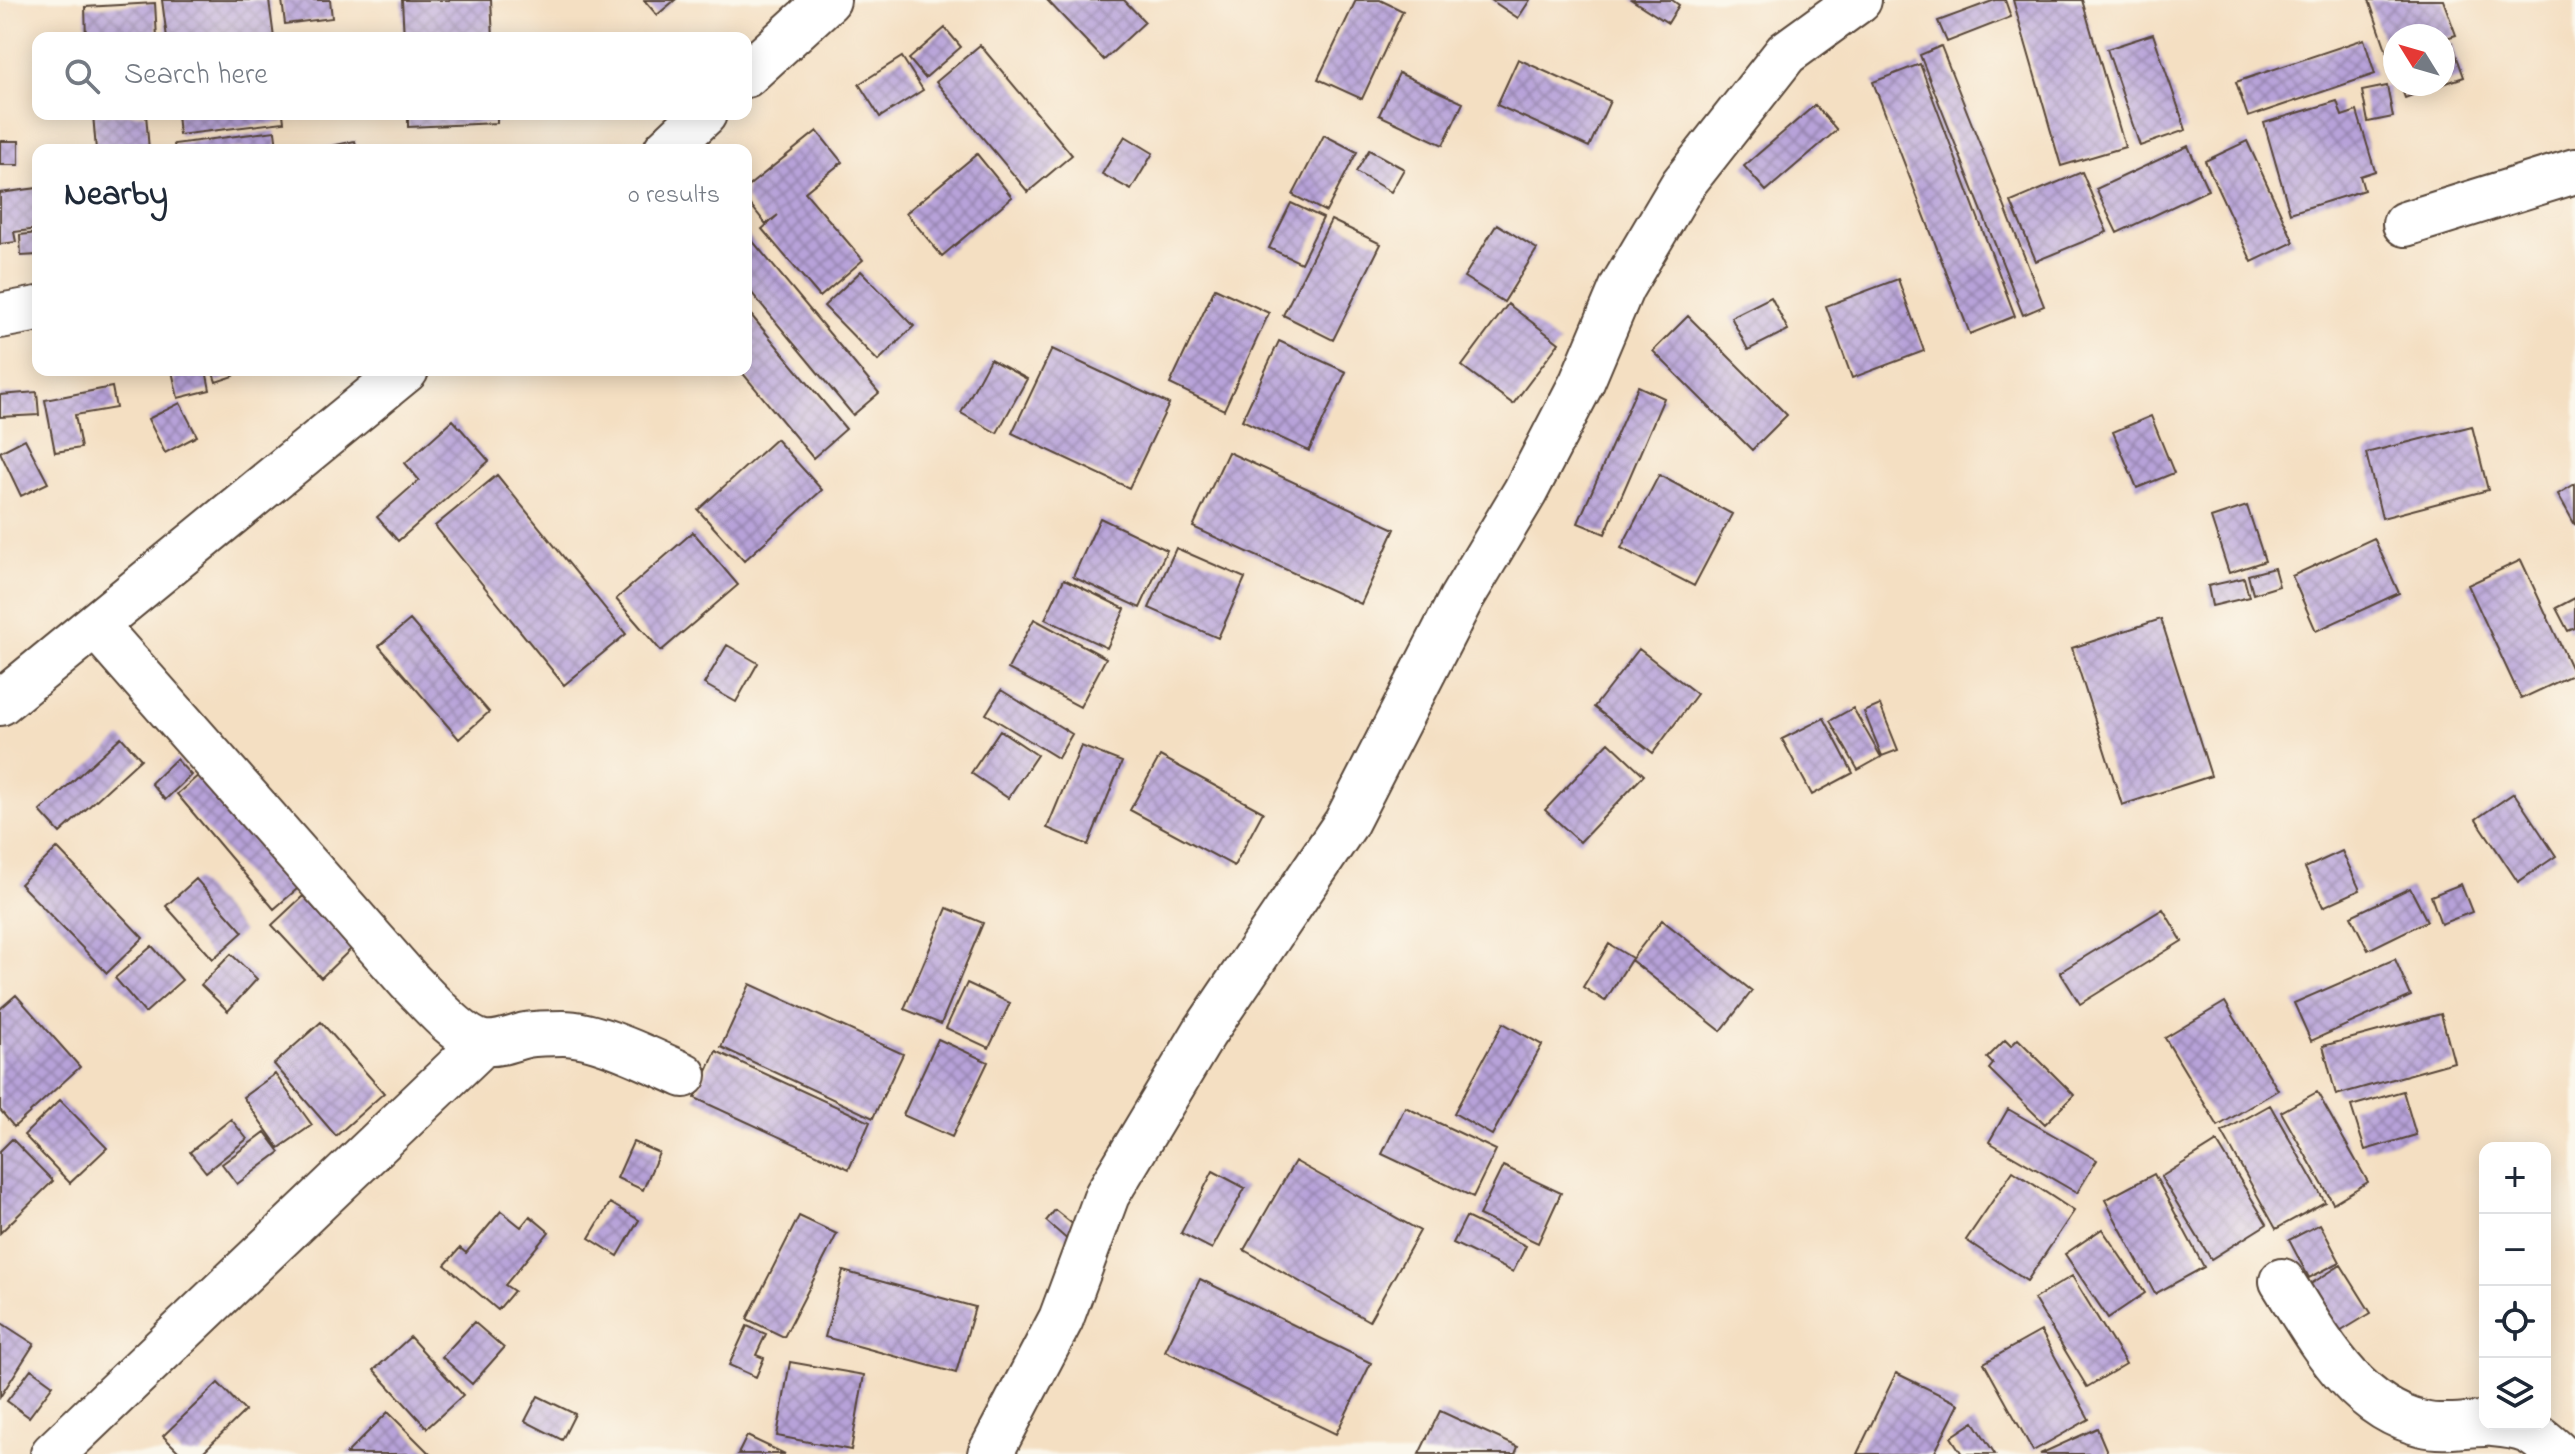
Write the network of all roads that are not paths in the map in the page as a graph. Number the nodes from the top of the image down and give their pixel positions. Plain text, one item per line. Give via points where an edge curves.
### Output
1 (1859, 0) edge
2 (821, 3) edge
3 (752, 69) edge
4 (698, 120) edge
5 (672, 144) edge
6 (2575, 171) edge
7 (2405, 224) dead end
8 (32, 310) edge
9 (0, 316) edge
10 (399, 376) edge
11 (96, 626) junction
12 (0, 703) edge
13 (483, 1043) junction
14 (684, 1075) dead end
15 (2282, 1281) dead end
16 (2479, 1424) edge
17 (2528, 1430) edge
18 (2561, 1448) edge
19 (53, 1454) edge
20 (990, 1454) edge

1 - 20 street via 1786,53 1683,184 1622,287 1582,382 1461,599 1346,823 1204,1033 1107,1195 1061,1319
2 - 3 street
4 - 5 street
6 - 7 street
8 - 9 street
10 - 11 street
11 - 12 street
11 - 13 street via 409,981 448,1019
13 - 14 street via 567,1033 621,1047
13 - 19 street
15 - 16 street via 2352,1383 2392,1412 2424,1425
17 - 18 street

